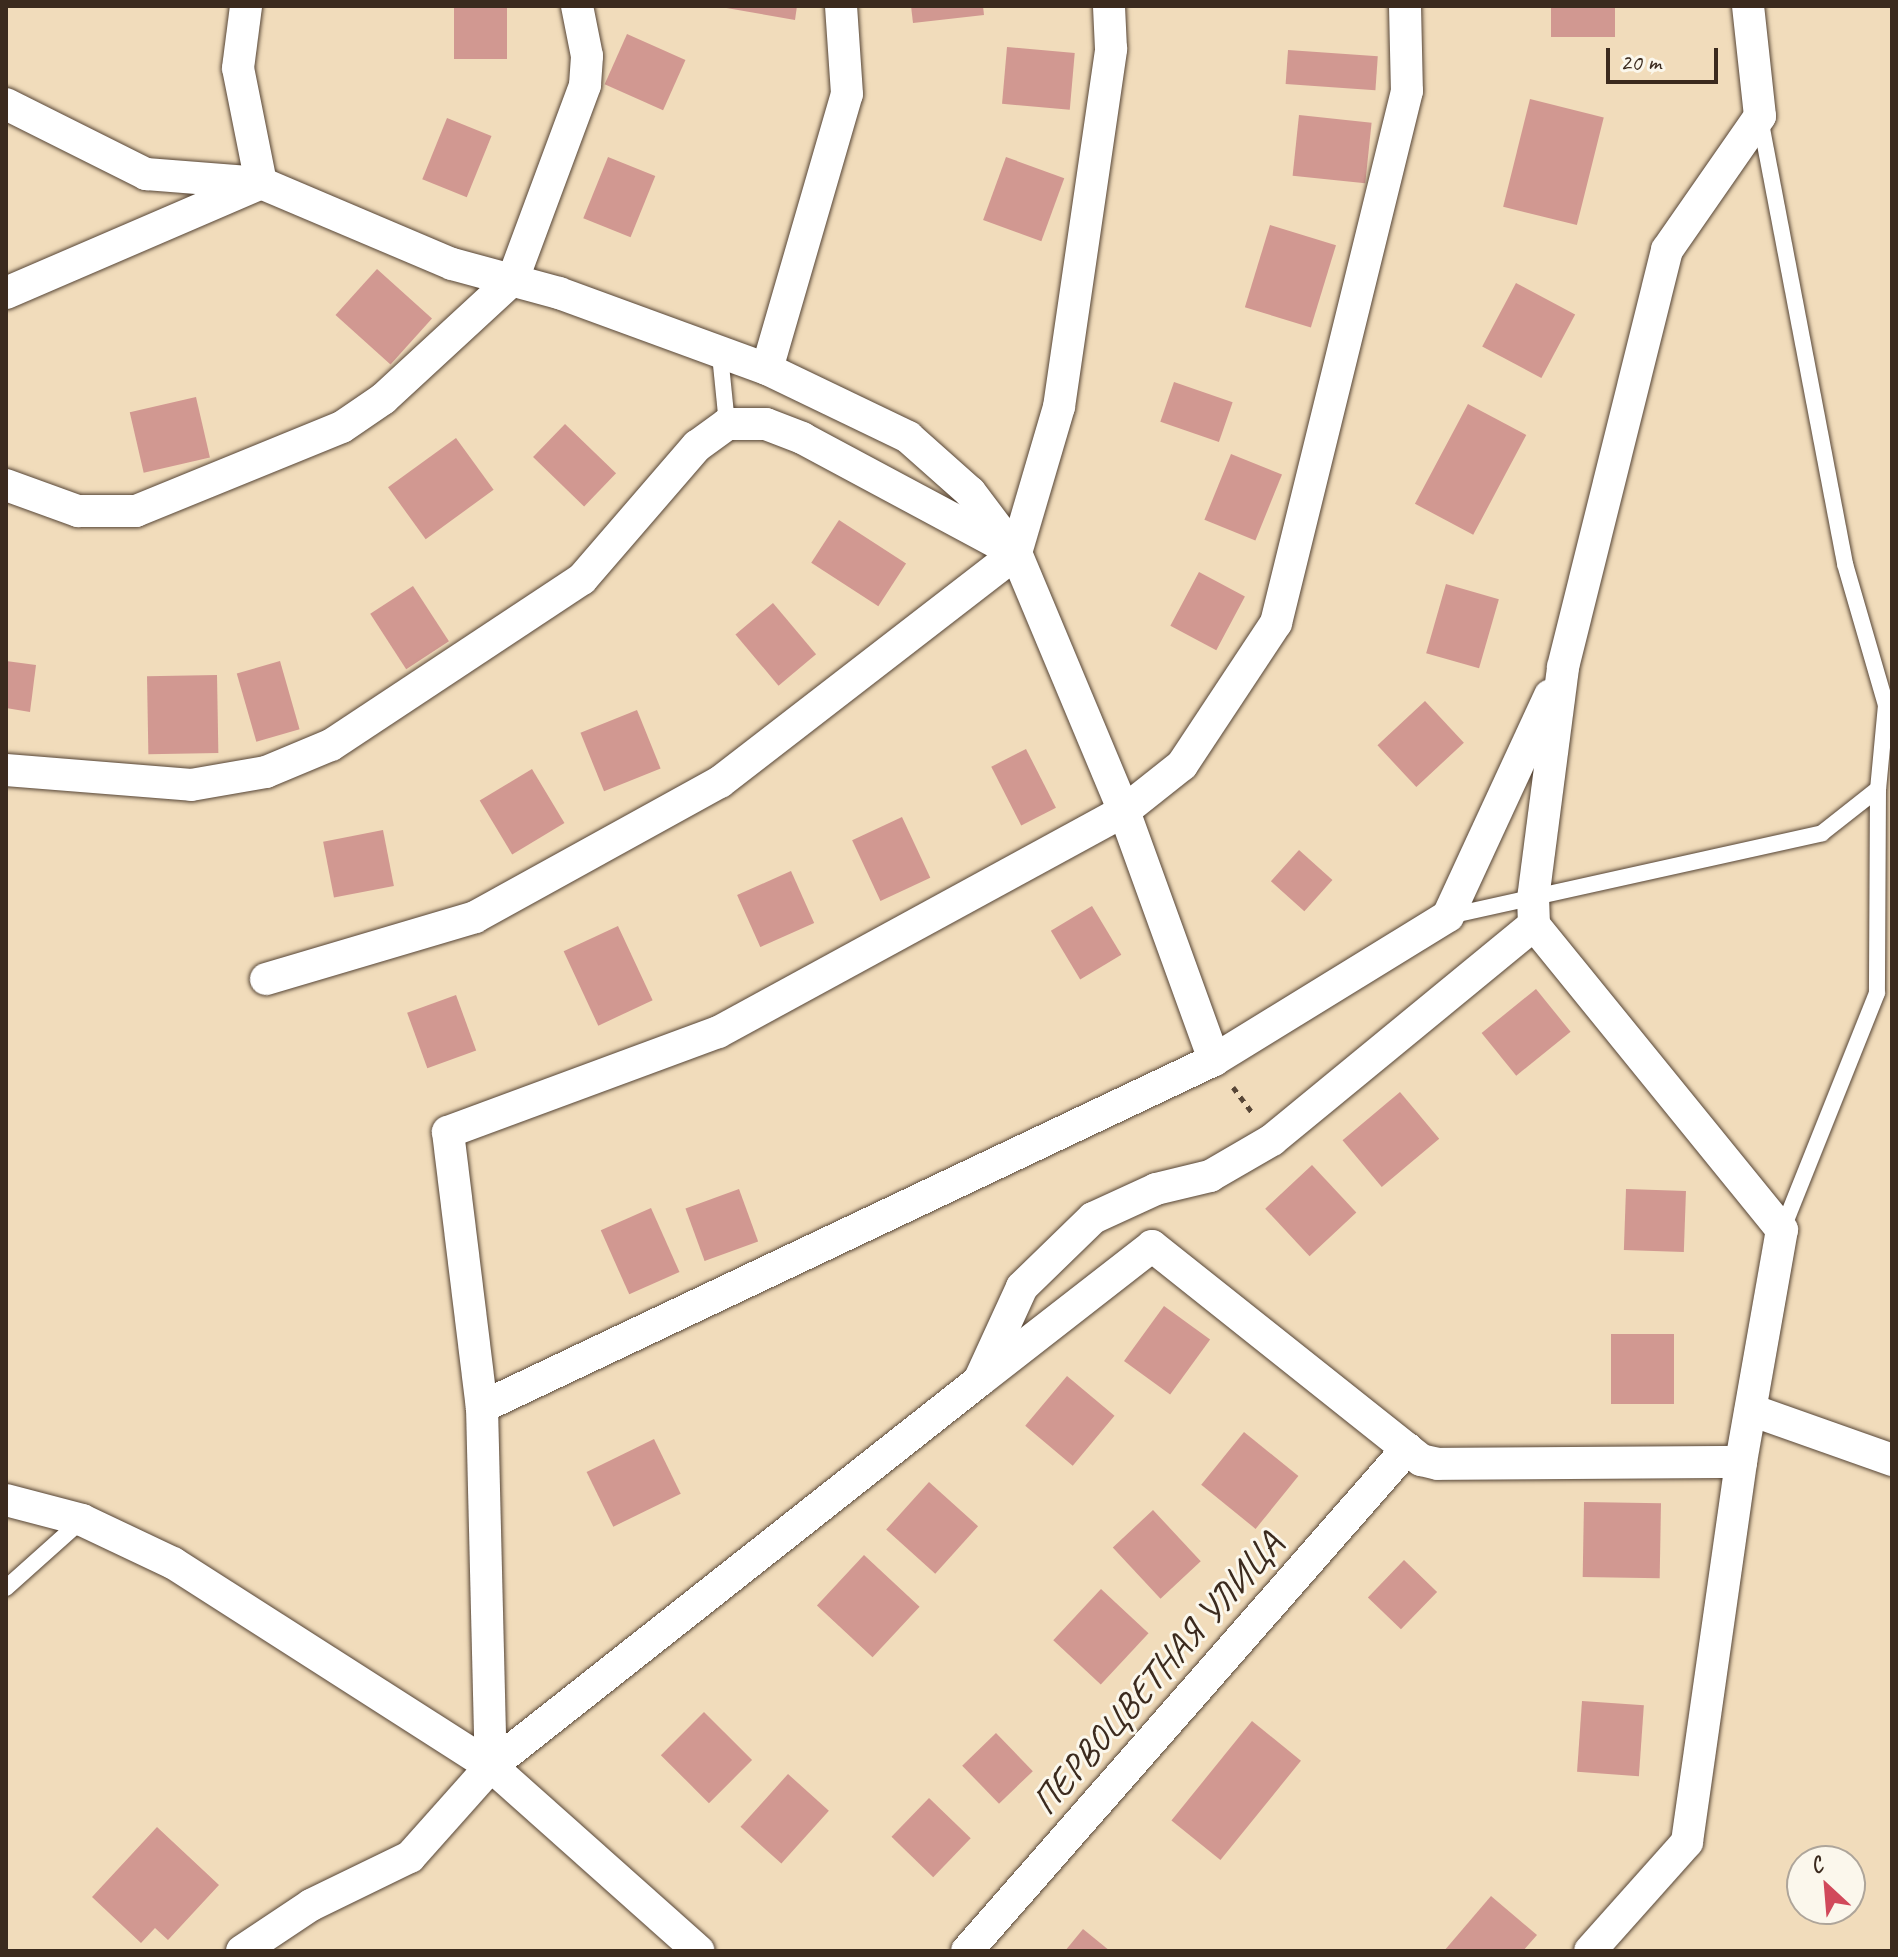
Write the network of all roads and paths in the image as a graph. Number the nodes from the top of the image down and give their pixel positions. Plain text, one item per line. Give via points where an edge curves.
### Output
1 (246, 6) edge
2 (577, 6) edge
3 (841, 6) edge
4 (1109, 6) edge
5 (1405, 6) edge
6 (1748, 6) edge
7 (6, 104) edge
8 (1760, 116) junction
9 (261, 183) junction
10 (513, 279) junction
11 (6, 293) edge
12 (720, 355) junction
13 (767, 369) junction
14 (727, 424) junction
15 (6, 485) edge
16 (1016, 553) junction
17 (1563, 667) junction
18 (6, 770) edge
19 (1878, 789) junction
20 (1124, 811) junction
21 (1534, 912) junction
22 (1448, 916) junction
23 (266, 979) dead end
24 (1214, 1060) junction
25 (1272, 1140) junction
26 (1782, 1230) junction
27 (979, 1381) junction
28 (482, 1407) junction
29 (1751, 1410) junction
30 (1407, 1449) junction
31 (1892, 1460) edge
32 (1741, 1462) junction
33 (6, 1500) edge
34 (82, 1520) junction
35 (6, 1588) edge
36 (491, 1766) junction
37 (242, 1951) edge
38 (699, 1951) edge
39 (967, 1951) edge
40 (1590, 1951) edge

1 - 9 street via 238,68
2 - 10 street via 586,46 585,85
3 - 13 street via 847,94
4 - 16 street via 1111,49 1059,407
5 - 20 street via 1407,91 1276,623 1182,765
6 - 8 street
7 - 9 street via 146,174
8 - 17 street via 1667,250
8 - 19 lane via 1845,564 1886,705
9 - 10 street via 452,264
9 - 11 street
10 - 12 street
10 - 15 street via 360,417 151,505 136,511 78,511
12 - 13 street
12 - 14 lane
13 - 16 street via 908,437 970,492
14 - 16 street via 766,424 802,438
14 - 18 street via 697,446 582,579 331,745 266,772 191,785
16 - 20 street
16 - 23 street via 720,782 475,917
17 - 21 street
17 - 22 street
19 - 21 lane via 1822,833
19 - 26 lane via 1877,993
20 - 24 street
20 - 28 street via 718,1032 448,1132
21 - 22 lane
21 - 25 street
21 - 26 street
22 - 24 street
24 - 25 path
24 - 28 street
25 - 27 street via 1210,1176 1156,1189 1083,1225 1022,1287
26 - 29 street
27 - 30 street via 1152,1246
27 - 36 street
28 - 36 street
29 - 31 street
29 - 32 street
30 - 32 street via 1438,1464
30 - 39 street, ПЕРВОЦВЕТНАЯ УЛИЦА
32 - 40 street via 1687,1842
33 - 34 street
34 - 35 lane
34 - 36 street via 173,1563
36 - 37 street via 410,1857 311,1905
36 - 38 street

